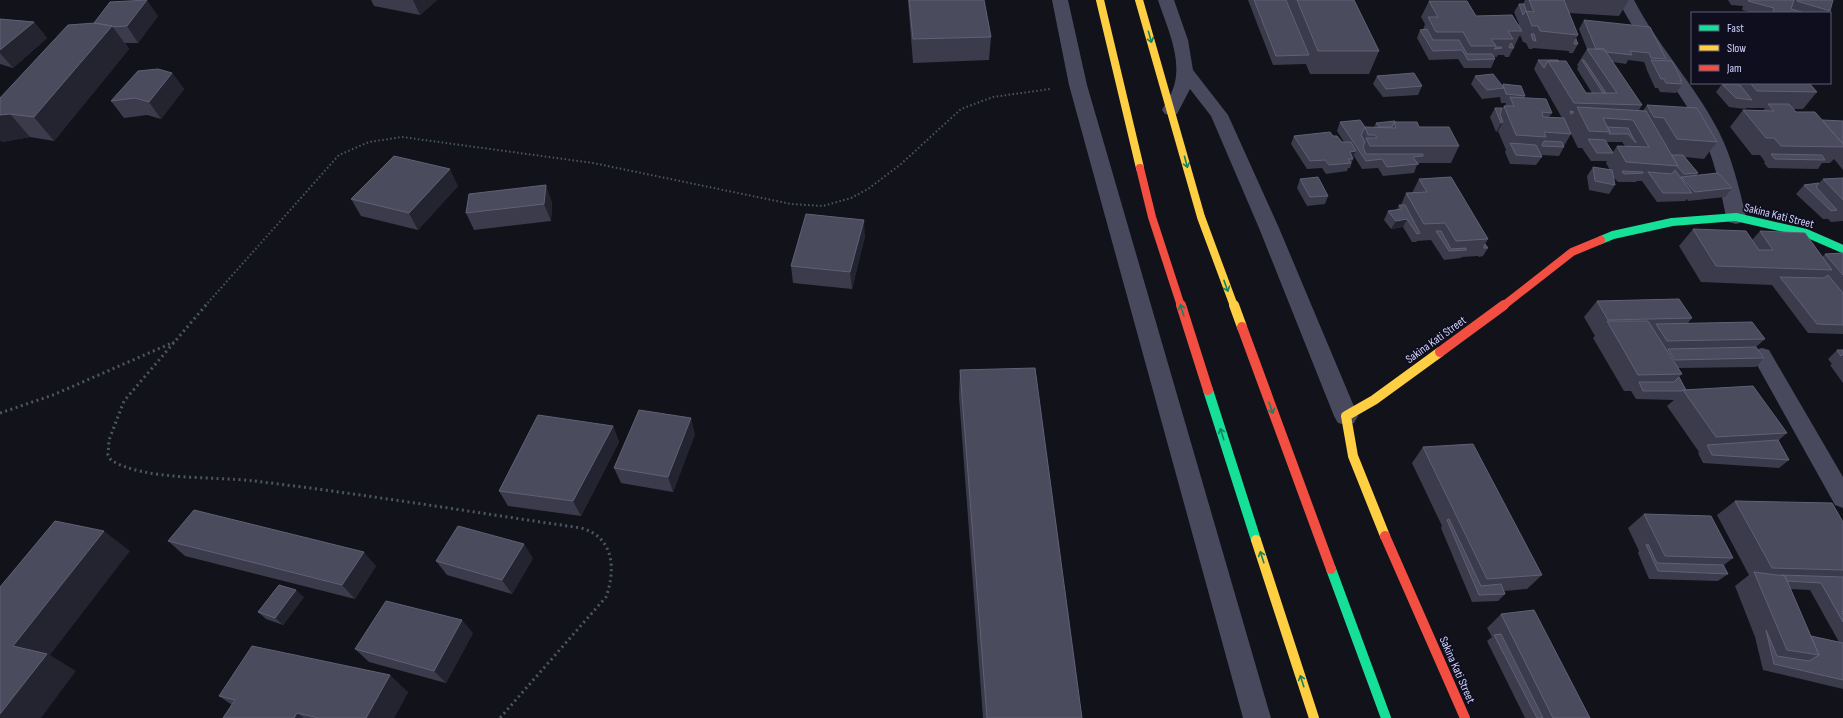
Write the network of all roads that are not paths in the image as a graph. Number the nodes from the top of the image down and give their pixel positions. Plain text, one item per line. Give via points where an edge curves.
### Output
1 (1060, 0) edge
2 (1100, 0) edge
3 (1139, 0) edge
4 (1166, 0) edge
5 (1626, 0) edge
6 (1185, 71) junction
7 (1171, 110) junction
8 (1736, 217) junction
9 (1843, 249) edge
10 (1762, 356) edge
11 (1346, 416) junction
12 (1843, 498) edge
13 (1257, 718) edge
14 (1314, 718) edge
15 (1386, 718) edge
16 (1465, 718) edge

1 - 13 street via 1078,84
14 -> 2 main road via 1152,217
3 -> 7 main road
4 - 6 street via 1184,59
5 - 8 street via 1658,54 1703,118 1718,147 1729,178
6 - 7 street via 1184,82
6 - 11 street via 1219,114
7 -> 15 main road via 1201,217
8 - 9 main road, Sakina Kati Street via 1806,233
8 - 11 main road, Sakina Kati Street via 1672,222 1613,235 1572,252 1514,298 1374,400
10 - 12 lane
11 - 16 main road, Sakina Kati Street via 1358,470

